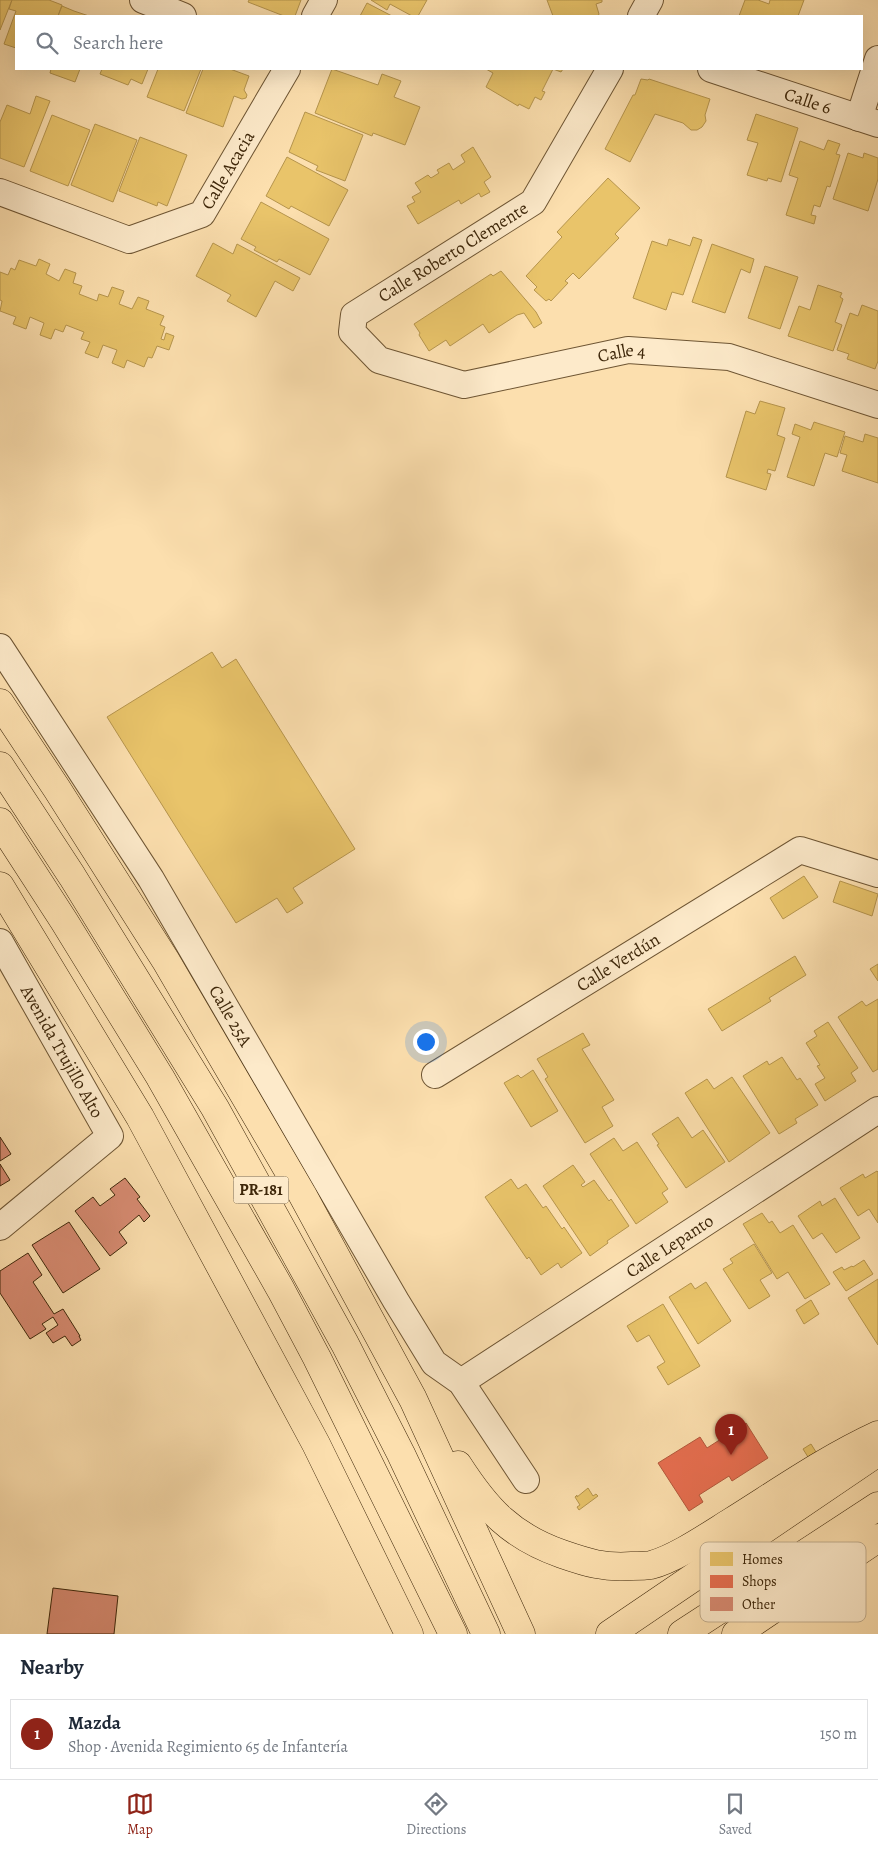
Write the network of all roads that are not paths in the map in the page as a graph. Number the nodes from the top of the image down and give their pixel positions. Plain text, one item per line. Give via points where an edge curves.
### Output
1 (143, 0) edge
2 (324, 0) edge
3 (650, 0) edge
4 (181, 15) edge
5 (316, 15) edge
6 (642, 15) edge
7 (878, 59) edge
8 (286, 70) edge
9 (609, 70) edge
10 (715, 70) edge
11 (869, 121) edge
12 (0, 192) edge
13 (368, 349) joint
14 (878, 405) edge
15 (0, 647) edge
16 (0, 703) edge
17 (0, 766) edge
18 (0, 822) edge
19 (878, 874) edge
20 (0, 886) edge
21 (0, 942) edge
22 (435, 1075) dead end
23 (878, 1110) edge
24 (0, 1227) edge
25 (461, 1382) junction
26 (413, 1398) junction
27 (878, 1435) edge
28 (878, 1452) edge
29 (526, 1480) dead end
30 (878, 1506) edge
31 (878, 1538) edge
32 (745, 1542) edge
33 (823, 1542) edge
34 (866, 1546) edge
35 (700, 1573) edge
36 (388, 1594) junction
37 (700, 1622) edge
38 (754, 1622) edge
39 (391, 1634) edge
40 (409, 1634) edge
41 (453, 1634) edge
42 (486, 1634) edge
43 (521, 1634) edge
44 (610, 1634) edge
45 (682, 1634) edge
46 (736, 1634) edge

1 - 4 street
2 - 5 street
3 - 6 street
7 - 11 street
8 - 12 street, Calle Acacia via 202,214 129,240
9 - 13 street, Calle Roberto Clemente via 533,202 354,316 352,332
10 - 11 street, Calle 6
13 - 14 street, Calle 4 via 379,360 464,385 628,350 729,357
15 - 25 street, Calle 25A via 151,879 434,1363
16 - 26 highway via 166,961 302,1194
17 - 42 highway, PR-181 via 215,1108 345,1344
18 - 41 highway, PR-181 via 160,1077 281,1290
19 - 22 street, Calle Verdún via 800,850
20 - 36 highway via 140,1117 316,1444
21 - 24 street, Avenida Trujillo Alto via 110,1136
23 - 25 street, Calle Lepanto
25 - 29 street
26 - 27 highway via 437,1429 476,1493 494,1513 520,1535 586,1563 611,1568 651,1565 678,1553 847,1450
26 - 43 highway
28 - 32 highway
30 - 33 highway
31 - 34 highway
35 - 44 highway
36 - 39 highway
36 - 40 highway
37 - 45 highway
38 - 46 highway

